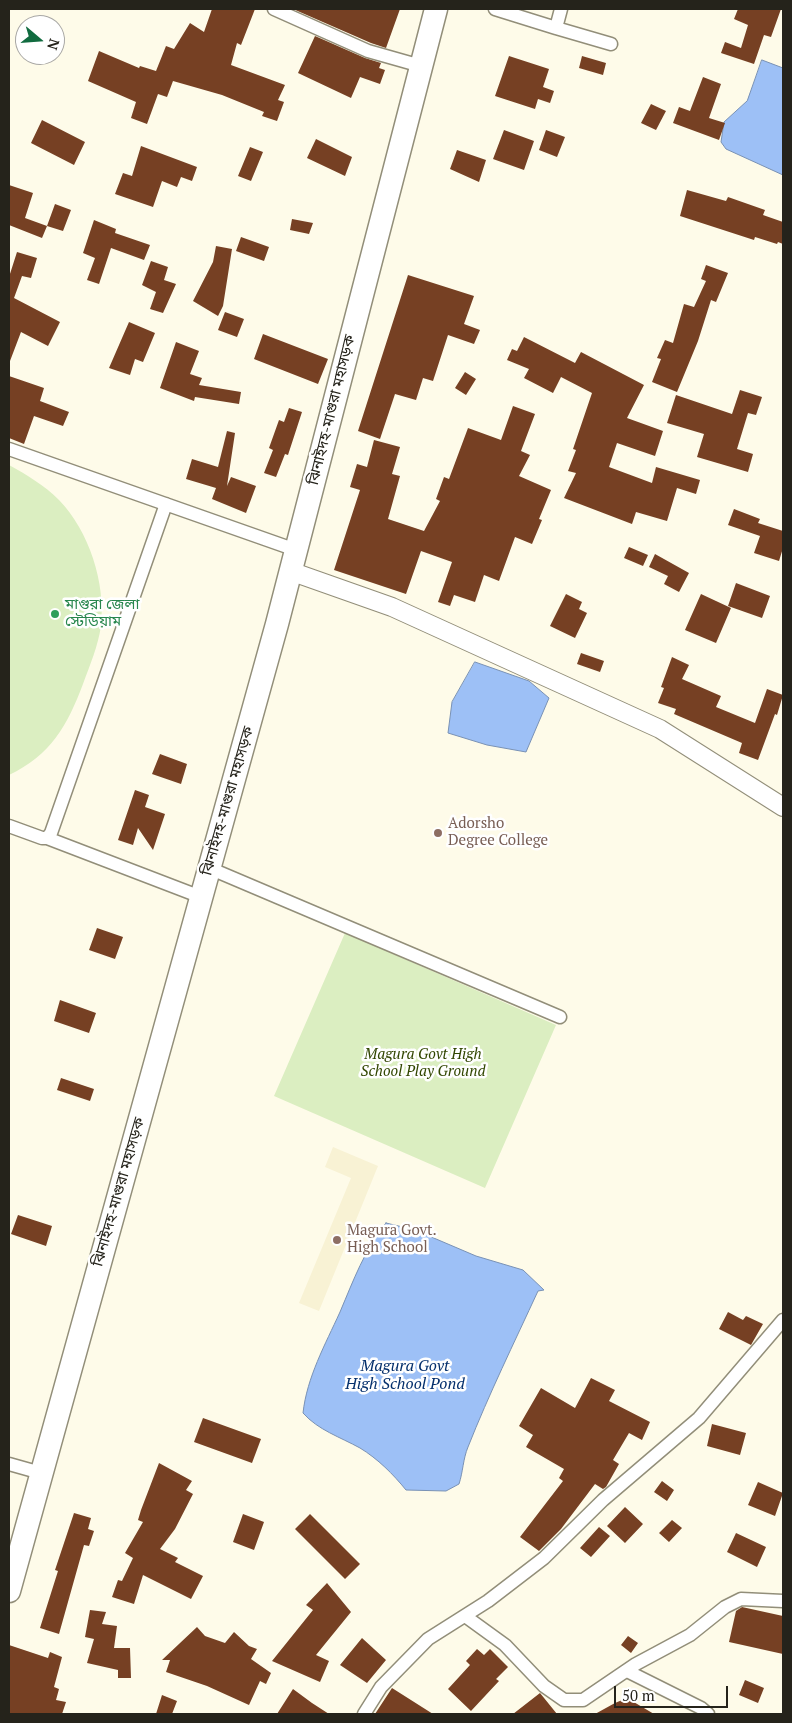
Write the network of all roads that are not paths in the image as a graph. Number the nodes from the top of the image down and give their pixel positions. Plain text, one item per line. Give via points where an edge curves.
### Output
1 (274, 9) edge
2 (436, 9) edge
3 (495, 9) edge
4 (561, 9) edge
5 (556, 28) junction
6 (611, 44) dead end
7 (421, 66) junction
8 (9, 450) edge
9 (166, 504) junction
10 (293, 560) junction
11 (783, 807) edge
12 (9, 826) edge
13 (47, 838) junction
14 (209, 868) junction
15 (201, 897) junction
16 (560, 1017) dead end
17 (783, 1320) edge
18 (9, 1464) edge
19 (41, 1473) junction
20 (9, 1591) edge
21 (783, 1601) edge
22 (465, 1616) junction
23 (627, 1671) junction
24 (364, 1714) edge
25 (708, 1714) edge

1 - 7 street via 368,51
2 - 7 highway, ঝিনাইদহ-মাগুরা মহাসড়ক
3 - 5 street
4 - 5 street
5 - 6 street
7 - 10 highway, ঝিনাইদহ-মাগুরা মহাসড়ক
8 - 9 street
9 - 10 street
9 - 13 street via 54,826
10 - 11 main road via 660,729
10 - 14 highway, ঝিনাইদহ-মাগুরা মহাসড়ক
12 - 13 street
13 - 15 street
14 - 15 highway, ঝিনাইদহ-মাগুরা মহাসড়ক
14 - 16 street
15 - 19 highway, ঝিনাইদহ-মাগুরা মহাসড়ক
17 - 22 street via 699,1418 603,1500 544,1558
18 - 19 street
19 - 20 highway, ঝিনাইদহ-মাগুরা মহাসড়ক
21 - 23 street via 741,1599 725,1607 690,1635
22 - 23 street via 505,1645 544,1686 564,1700 584,1700
22 - 24 street via 428,1639 381,1687
23 - 25 street

